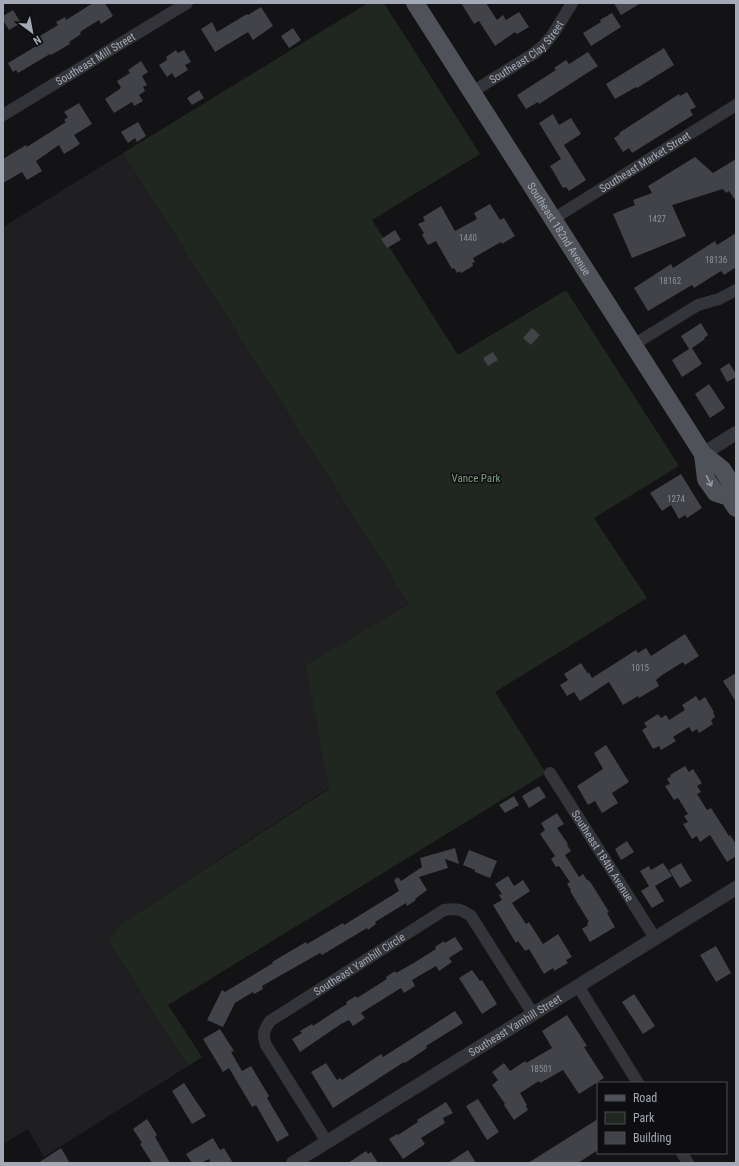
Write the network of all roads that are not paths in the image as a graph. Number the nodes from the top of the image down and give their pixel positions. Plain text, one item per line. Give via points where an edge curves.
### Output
1 (187, 3) edge
2 (415, 3) edge
3 (572, 3) edge
4 (472, 92) junction
5 (736, 104) edge
6 (3, 115) edge
7 (553, 219) junction
8 (736, 290) edge
9 (633, 345) junction
10 (736, 433) edge
11 (703, 454) junction
12 (732, 502) edge
13 (550, 772) dead end
14 (736, 888) edge
15 (655, 938) junction
16 (578, 986) junction
17 (533, 1014) junction
18 (637, 1082) edge
19 (327, 1142) junction
20 (683, 1154) edge
21 (293, 1163) edge
22 (688, 1163) edge

1 - 6 street, Southeast Mill Street
2 - 4 main road, Southeast 182nd Avenue
3 - 4 street, Southeast Clay Street via 544,45
4 - 7 main road, Southeast 182nd Avenue
5 - 7 street, Southeast Market Street
7 - 9 main road, Southeast 182nd Avenue
8 - 9 street via 719,299 698,305
9 - 11 main road, Southeast 182nd Avenue
10 - 11 street
11 - 12 main road, Southeast 182nd Avenue via 706,479 716,493
13 - 15 street, Southeast 184th Avenue
14 - 15 street, Southeast Yamhill Street
15 - 16 street, Southeast Yamhill Street
16 - 17 street, Southeast Yamhill Street
16 - 18 street
17 - 19 street, Southeast Yamhill Street
17 - 19 street, Southeast Yamhill Circle via 471,916 463,910 444,910 270,1021 264,1029 266,1045
19 - 21 street, Southeast Yamhill Street
20 - 22 street

